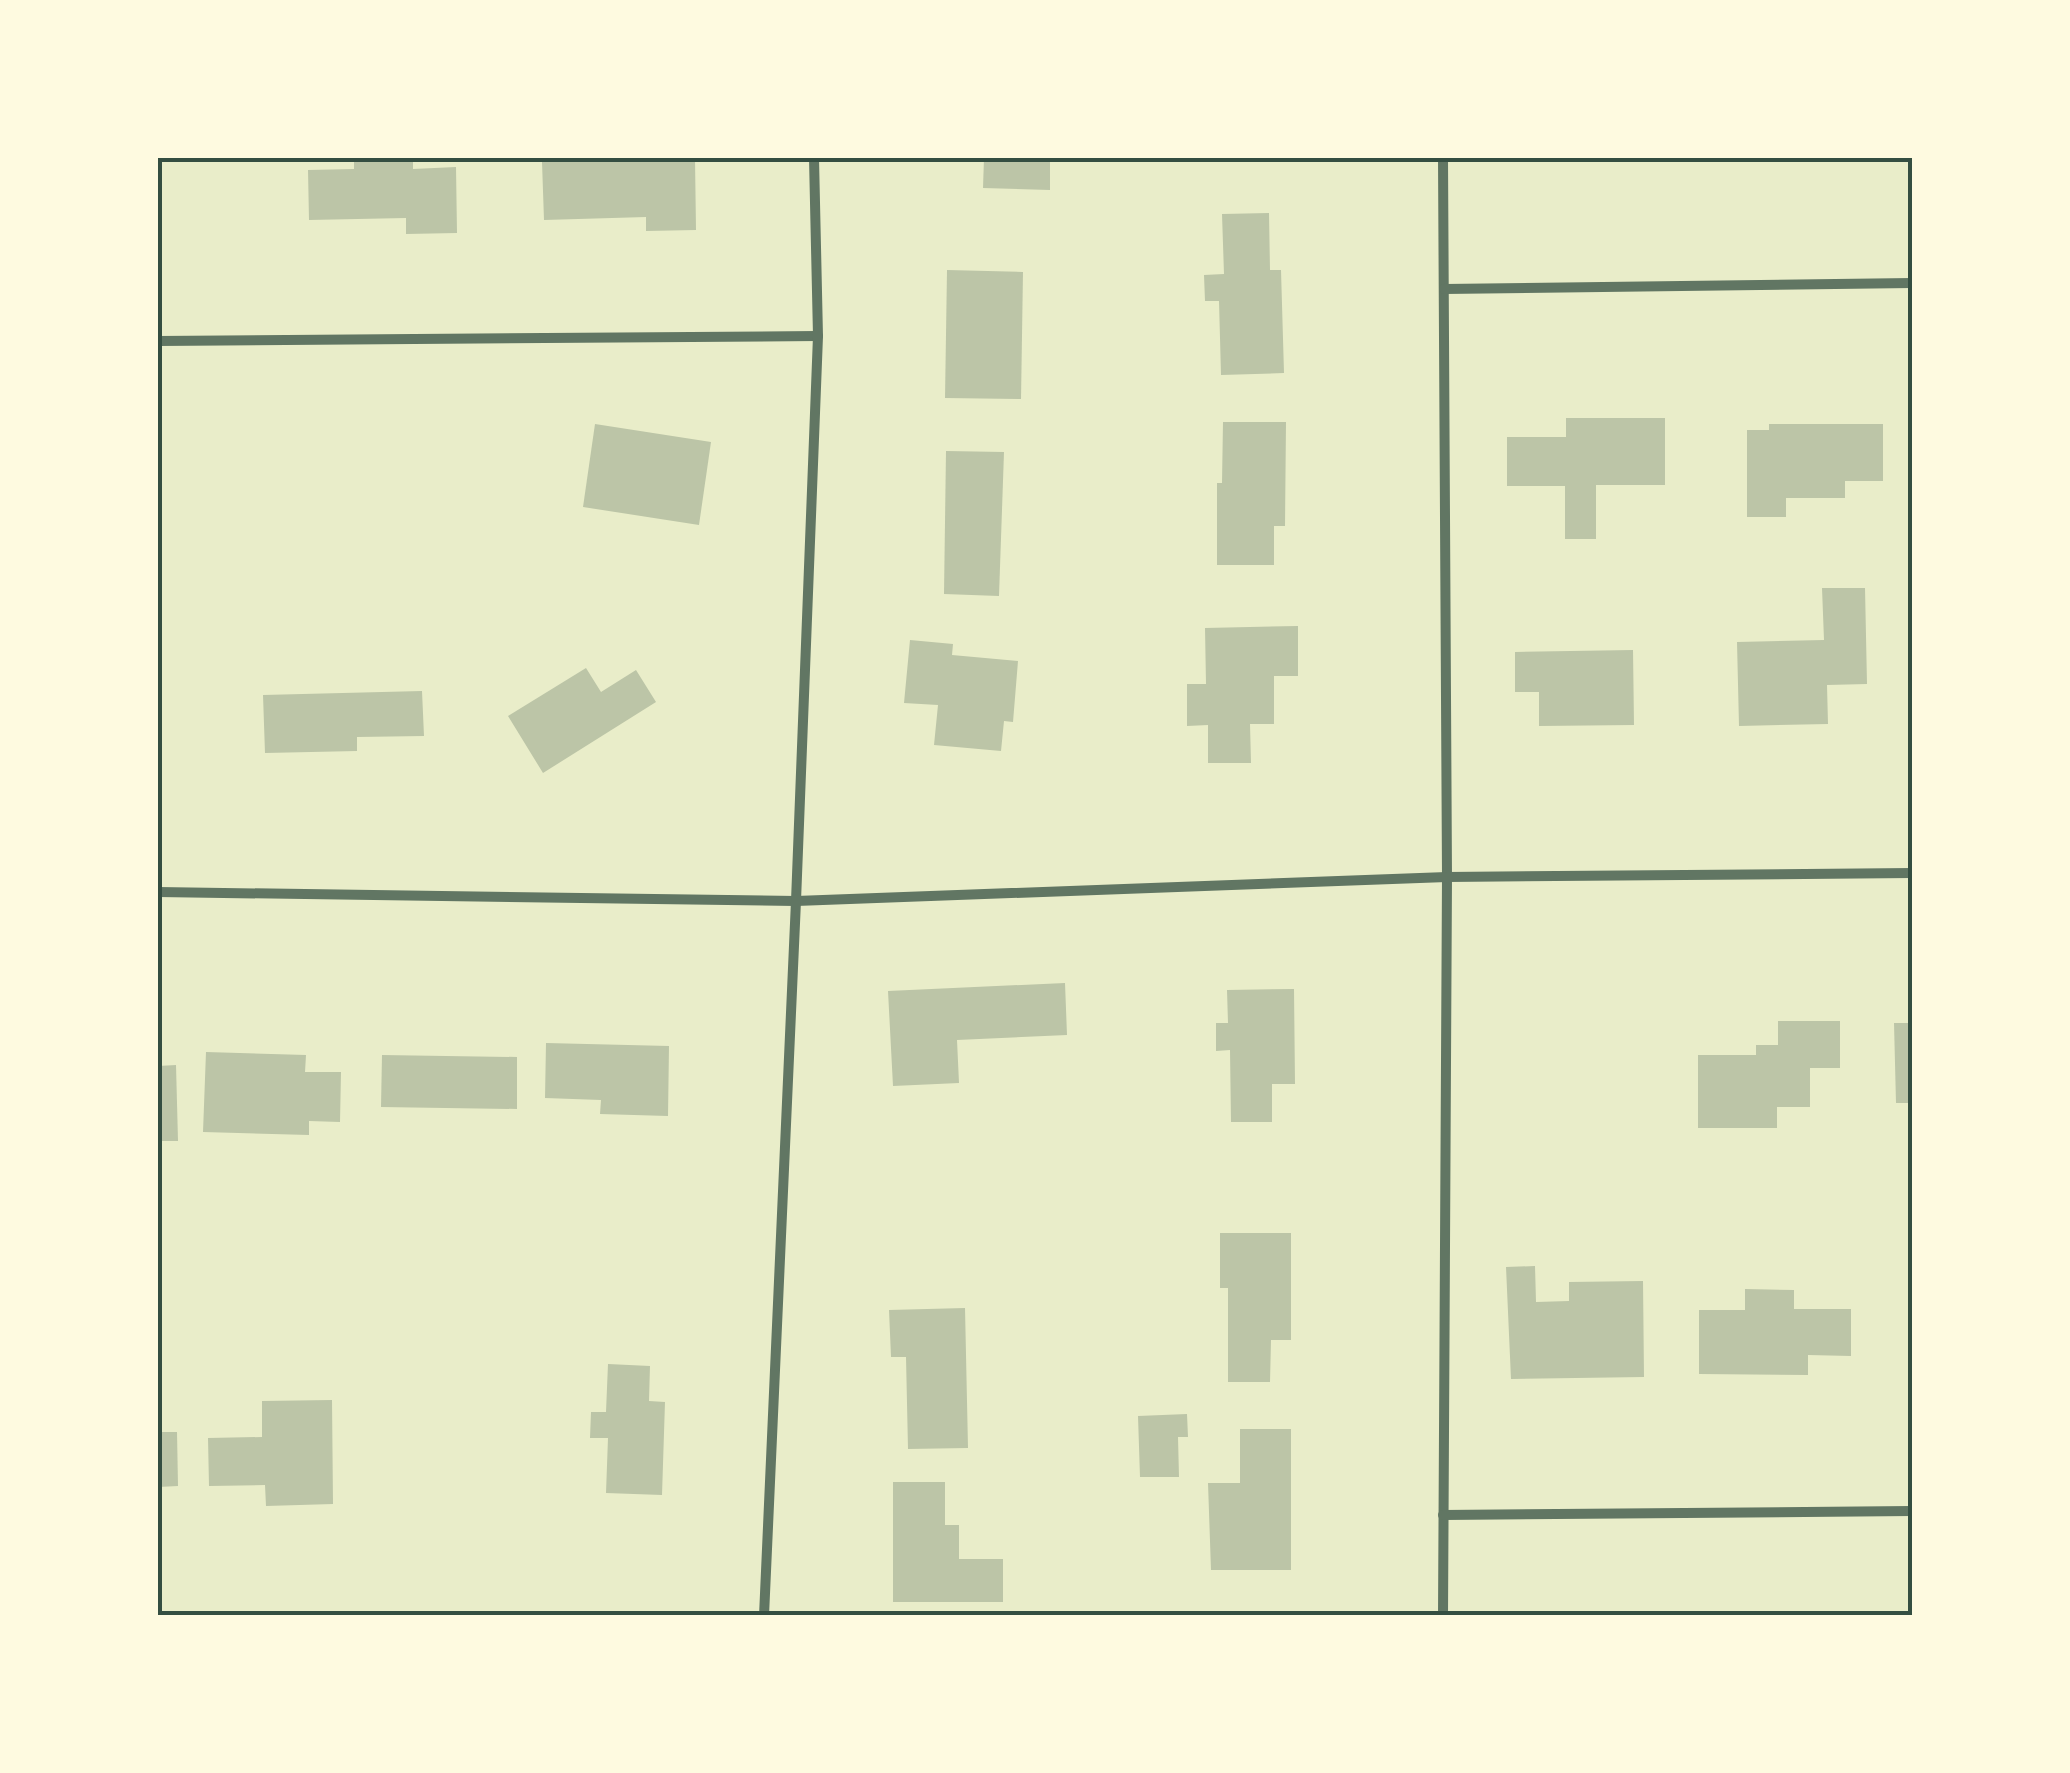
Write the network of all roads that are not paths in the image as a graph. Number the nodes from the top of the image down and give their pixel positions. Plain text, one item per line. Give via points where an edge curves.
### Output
1 (814, 158) edge
2 (1443, 158) edge
3 (1912, 283) edge
4 (1444, 289) junction
5 (818, 336) junction
6 (158, 342) edge
7 (1912, 873) edge
8 (1447, 877) junction
9 (158, 892) edge
10 (796, 901) junction
11 (1912, 1511) edge
12 (1443, 1515) junction
13 (764, 1616) edge
14 (1443, 1616) edge

1 - 5 street
2 - 4 street
3 - 4 street
4 - 8 street
5 - 6 street
5 - 10 street
7 - 8 street
8 - 10 street
8 - 12 street
9 - 10 street
10 - 13 street
11 - 12 street
12 - 14 street

